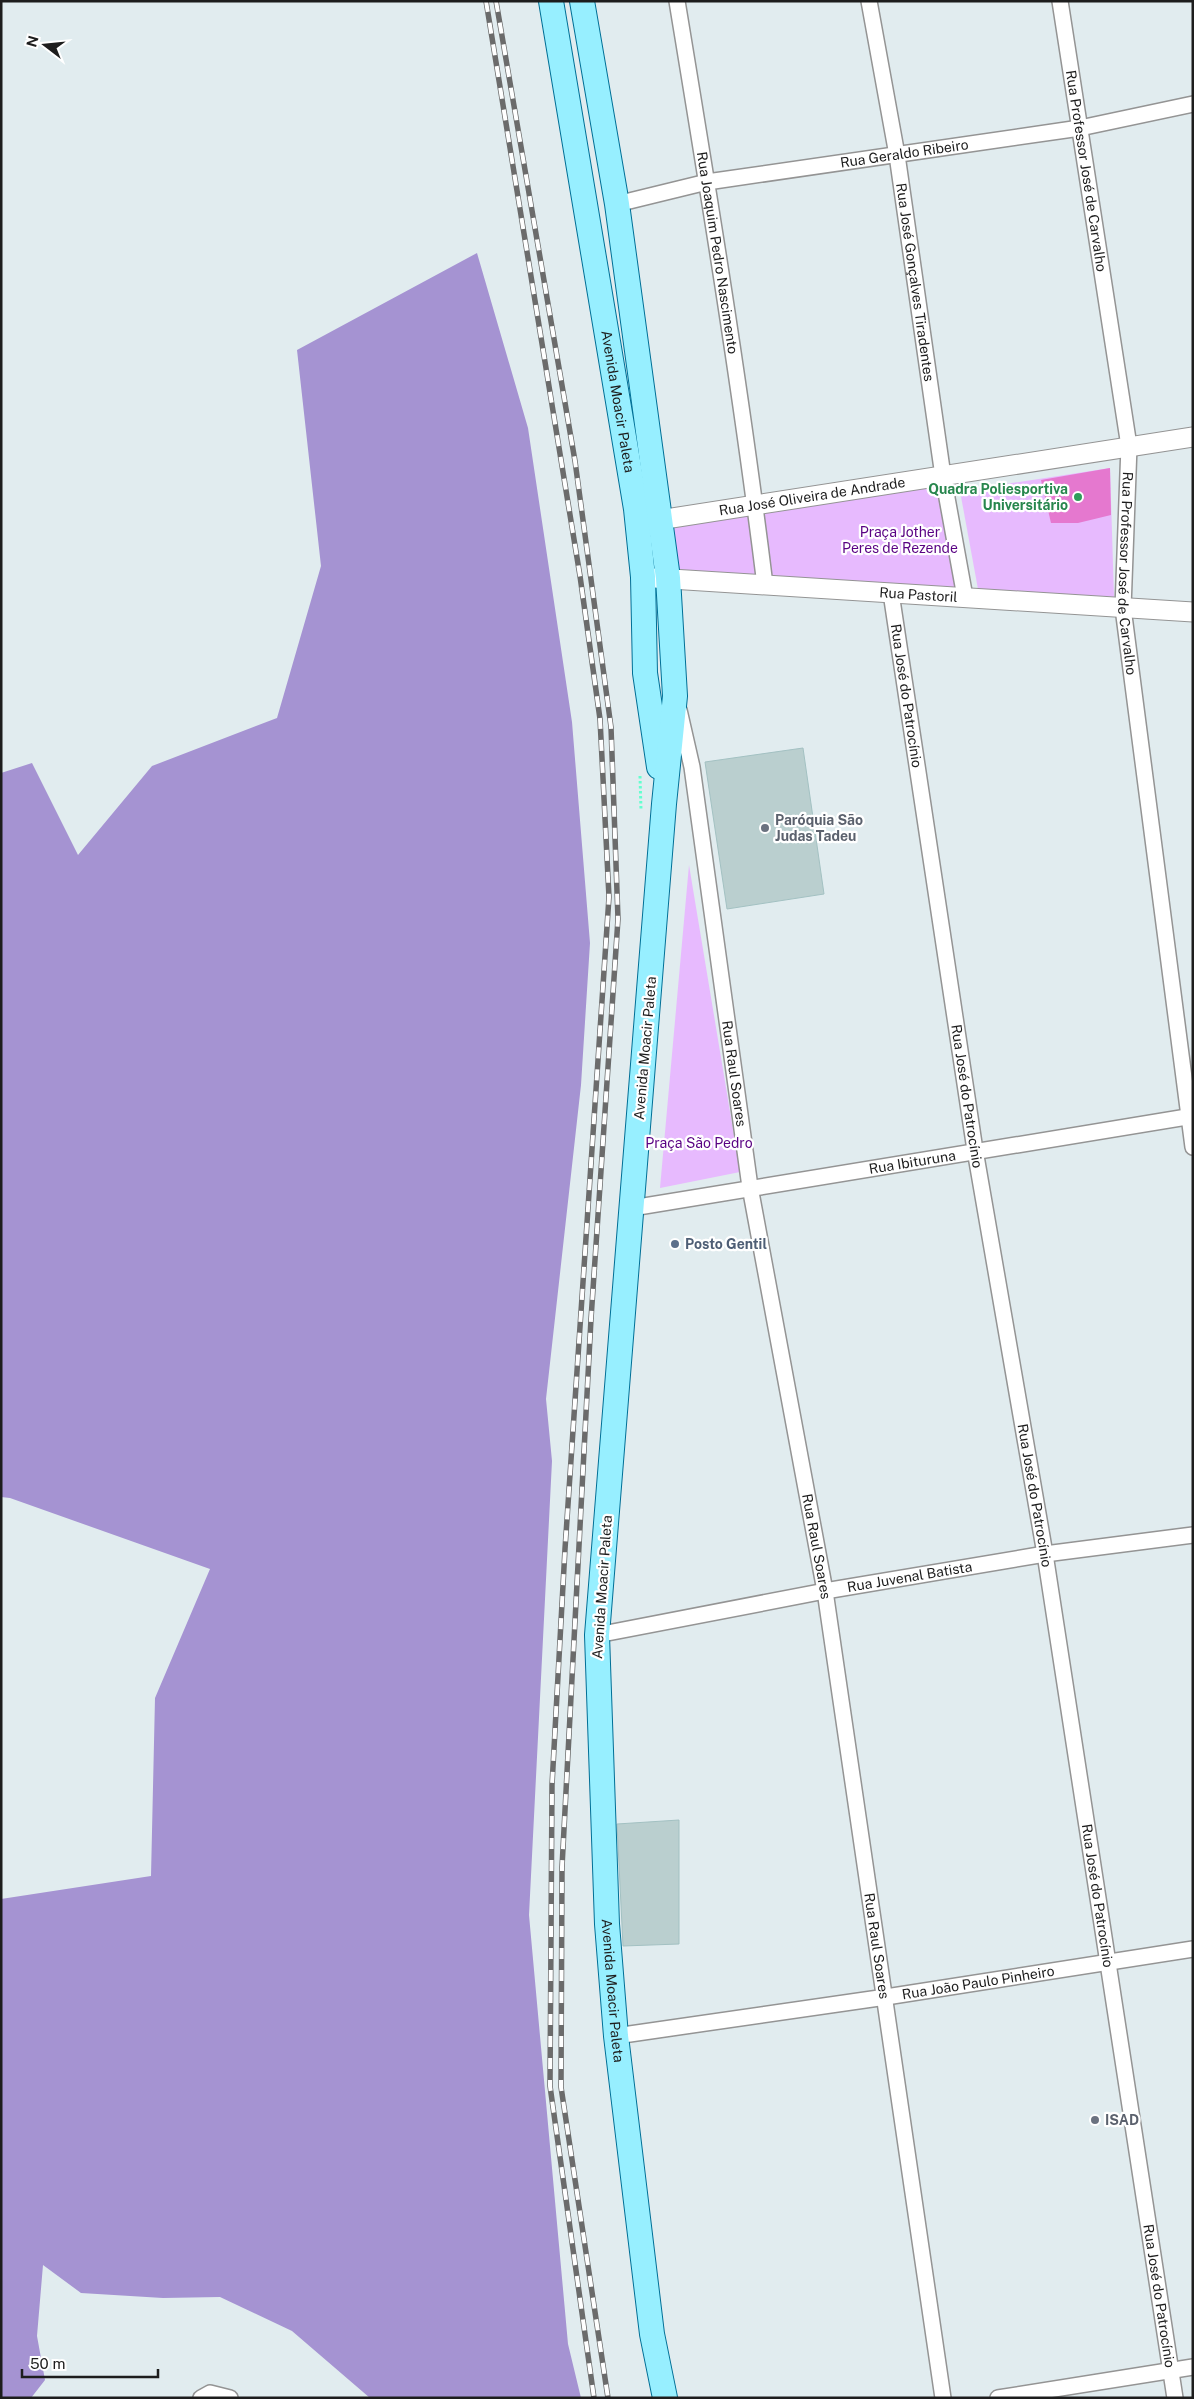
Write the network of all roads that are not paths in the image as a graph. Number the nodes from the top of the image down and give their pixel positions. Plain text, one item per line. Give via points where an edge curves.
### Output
1 (551, 1) edge
2 (582, 1) edge
3 (676, 1) edge
4 (869, 1) edge
5 (1060, 1) edge
6 (1193, 104) edge
7 (1080, 128) junction
8 (897, 155) junction
9 (707, 182) junction
10 (617, 204) junction
11 (1193, 437) edge
12 (1129, 446) junction
13 (943, 476) junction
14 (755, 505) junction
15 (649, 521) junction
16 (643, 577) junction
17 (668, 578) junction
18 (765, 585) junction
19 (891, 593) junction
20 (965, 597) junction
21 (1123, 608) junction
22 (1193, 612) edge
23 (675, 696) junction
24 (664, 804) junction
25 (1190, 1116) edge
26 (1193, 1147) edge
27 (975, 1150) junction
28 (750, 1187) junction
29 (632, 1208) junction
30 (1193, 1535) edge
31 (1045, 1554) junction
32 (825, 1591) junction
33 (597, 1635) junction
34 (1193, 1949) edge
35 (1109, 1961) junction
36 (886, 1997) junction
37 (616, 2036) junction
38 (1193, 2367) edge
39 (1171, 2370) junction
40 (201, 2398) edge
41 (230, 2398) edge
42 (665, 2398) edge
43 (944, 2398) edge
44 (998, 2398) edge
45 (1175, 2398) edge

1 - 15 main road, Avenida Moacir Paleta
2 - 10 main road, Avenida Moacir Paleta
3 - 9 street, Rua Joaquim Pedro Nascimento
4 - 8 street, Rua José Gonçalves Tiradentes
5 - 7 street, Rua Professor José de Carvalho
6 - 7 street, Rua Geraldo Ribeiro
7 - 8 street, Rua Geraldo Ribeiro
7 - 12 street, Rua Professor José de Carvalho
8 - 9 street, Rua Geraldo Ribeiro
8 - 13 street, Rua José Gonçalves Tiradentes
9 - 10 street, Rua Geraldo Ribeiro
9 - 14 street, Rua Joaquim Pedro Nascimento
10 - 15 main road, Avenida Moacir Paleta
11 - 12 street, Rua José Oliveira de Andrade
12 - 13 street, Rua José Oliveira de Andrade
12 - 21 street, Rua Professor José de Carvalho
13 - 14 street, Rua José Oliveira de Andrade
13 - 20 street, Rua José Gonçalves Tiradentes
14 - 15 street, Rua José Oliveira de Andrade
14 - 18 street, Rua Joaquim Pedro Nascimento
15 - 16 main road, Avenida Moacir Paleta
15 - 17 main road, Avenida Moacir Paleta
16 - 17 street, Rua Pastoril
16 - 24 main road, Avenida Moacir Paleta via 645,673
17 - 18 street, Rua Pastoril
17 - 23 main road, Avenida Moacir Paleta
18 - 19 street, Rua Pastoril
19 - 20 street, Rua Pastoril
19 - 27 street, Rua José do Patrocínio
20 - 21 street, Rua Pastoril
21 - 22 street, Rua Pastoril
21 - 25 street, Rua Professor José de Carvalho
23 - 24 main road, Avenida Moacir Paleta
23 - 28 street, Rua Raul Soares via 692,767
24 - 29 main road, Avenida Moacir Paleta
25 - 26 street, Rua Professor José de Carvalho
25 - 27 street, Rua Ibituruna
27 - 28 street, Rua Ibituruna
27 - 31 street, Rua José do Patrocínio
28 - 29 street, Rua Ibituruna
28 - 32 street, Rua Raul Soares
29 - 33 main road, Avenida Moacir Paleta
30 - 31 street, Rua Juvenal Batista
31 - 32 street, Rua Juvenal Batista
31 - 35 street, Rua José do Patrocínio
32 - 33 street, Rua Juvenal Batista
32 - 36 street, Rua Raul Soares
33 - 37 main road, Avenida Moacir Paleta via 606,1924
34 - 35 street, Rua João Paulo Pinheiro
35 - 36 street, Rua João Paulo Pinheiro
35 - 39 street, Rua José do Patrocínio
36 - 37 street, Rua João Paulo Pinheiro
36 - 43 street, Rua Raul Soares
37 - 42 main road, Avenida Moacir Paleta via 651,2324
38 - 39 street
39 - 44 street
39 - 45 street, Rua José do Patrocínio
40 - 41 street via 210,2393

